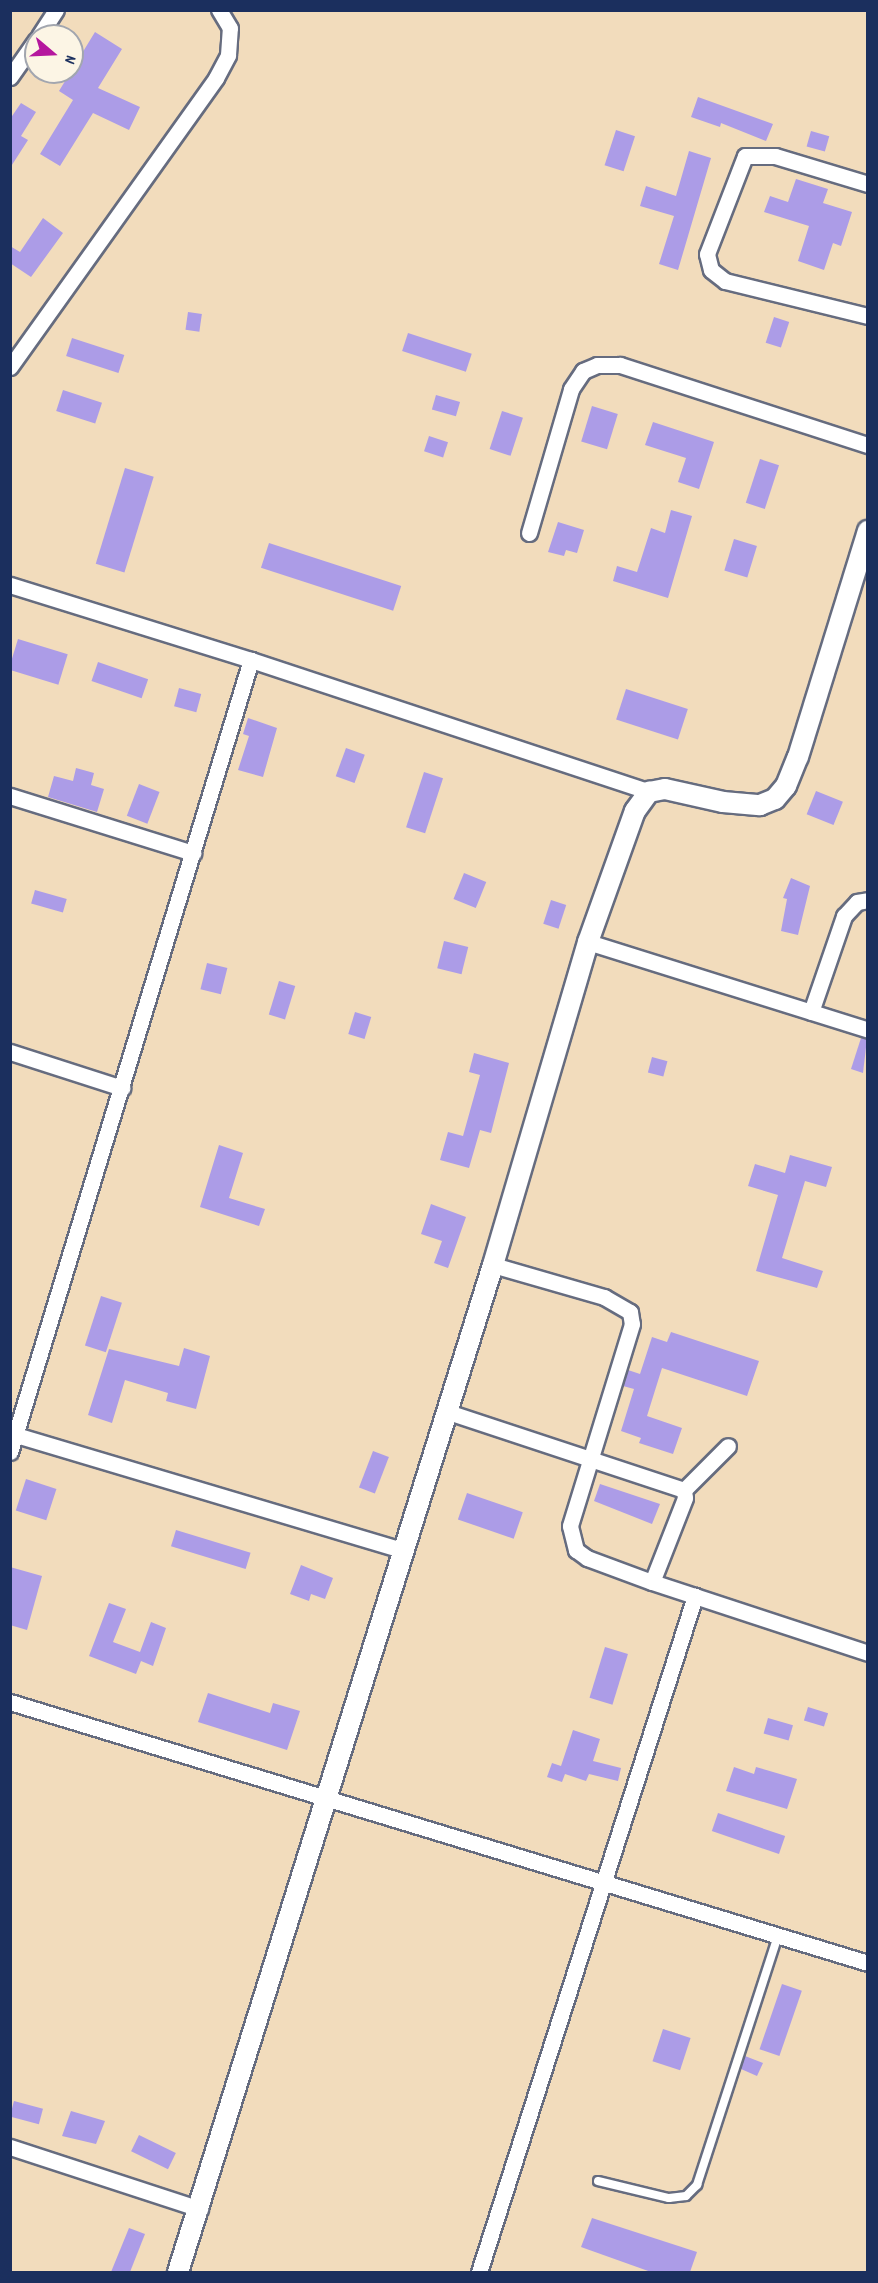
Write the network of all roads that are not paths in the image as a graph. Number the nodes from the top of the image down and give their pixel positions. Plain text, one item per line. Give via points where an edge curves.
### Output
1 (56, 10) edge
2 (219, 10) edge
3 (47, 24) edge
4 (24, 57) edge
5 (10, 77) edge
6 (867, 184) edge
7 (867, 316) edge
8 (10, 367) edge
9 (867, 445) edge
10 (867, 531) edge
11 (529, 533) dead end
12 (11, 588) edge
13 (251, 660) junction
14 (649, 792) junction
15 (10, 796) edge
16 (193, 853) junction
17 (867, 900) edge
18 (588, 942) junction
19 (811, 1012) junction
20 (867, 1030) edge
21 (10, 1052) edge
22 (122, 1088) junction
23 (494, 1265) junction
24 (448, 1412) junction
25 (16, 1435) junction
26 (728, 1446) dead end
27 (10, 1452) edge
28 (590, 1457) junction
29 (684, 1490) junction
30 (402, 1550) junction
31 (652, 1582) junction
32 (695, 1596) junction
33 (867, 1653) edge
34 (10, 1702) edge
35 (328, 1800) junction
36 (602, 1881) junction
37 (778, 1935) junction
38 (867, 1963) edge
39 (10, 2147) edge
40 (598, 2181) dead end
41 (200, 2210) junction
42 (178, 2272) edge
43 (479, 2272) edge

1 - 3 street
2 - 8 street via 230,28 228,55 216,78
4 - 5 street
6 - 7 street via 775,156 745,156 707,254 711,270 725,281
9 - 11 street via 620,365 597,365 583,371 571,389
10 - 14 street via 798,757 781,793 760,805 723,802 665,789
12 - 13 street
13 - 14 street
13 - 16 street
14 - 18 street via 635,811
15 - 16 street
16 - 22 street
17 - 19 street via 857,902 844,916
18 - 19 street
18 - 23 street
19 - 20 street
21 - 22 street
22 - 25 street
23 - 24 street
23 - 28 street via 604,1297 630,1312 632,1324
24 - 28 street
24 - 30 street
25 - 27 street
25 - 30 street
26 - 29 street
28 - 29 street
28 - 31 street via 570,1526 576,1550 587,1558
29 - 31 street via 685,1498
30 - 35 street
31 - 32 street
32 - 33 street
32 - 36 street
34 - 35 street
35 - 36 street
35 - 41 street
36 - 37 street
36 - 43 street
37 - 38 street
37 - 40 lane via 697,2185 686,2196 669,2198
39 - 41 street
41 - 42 street

